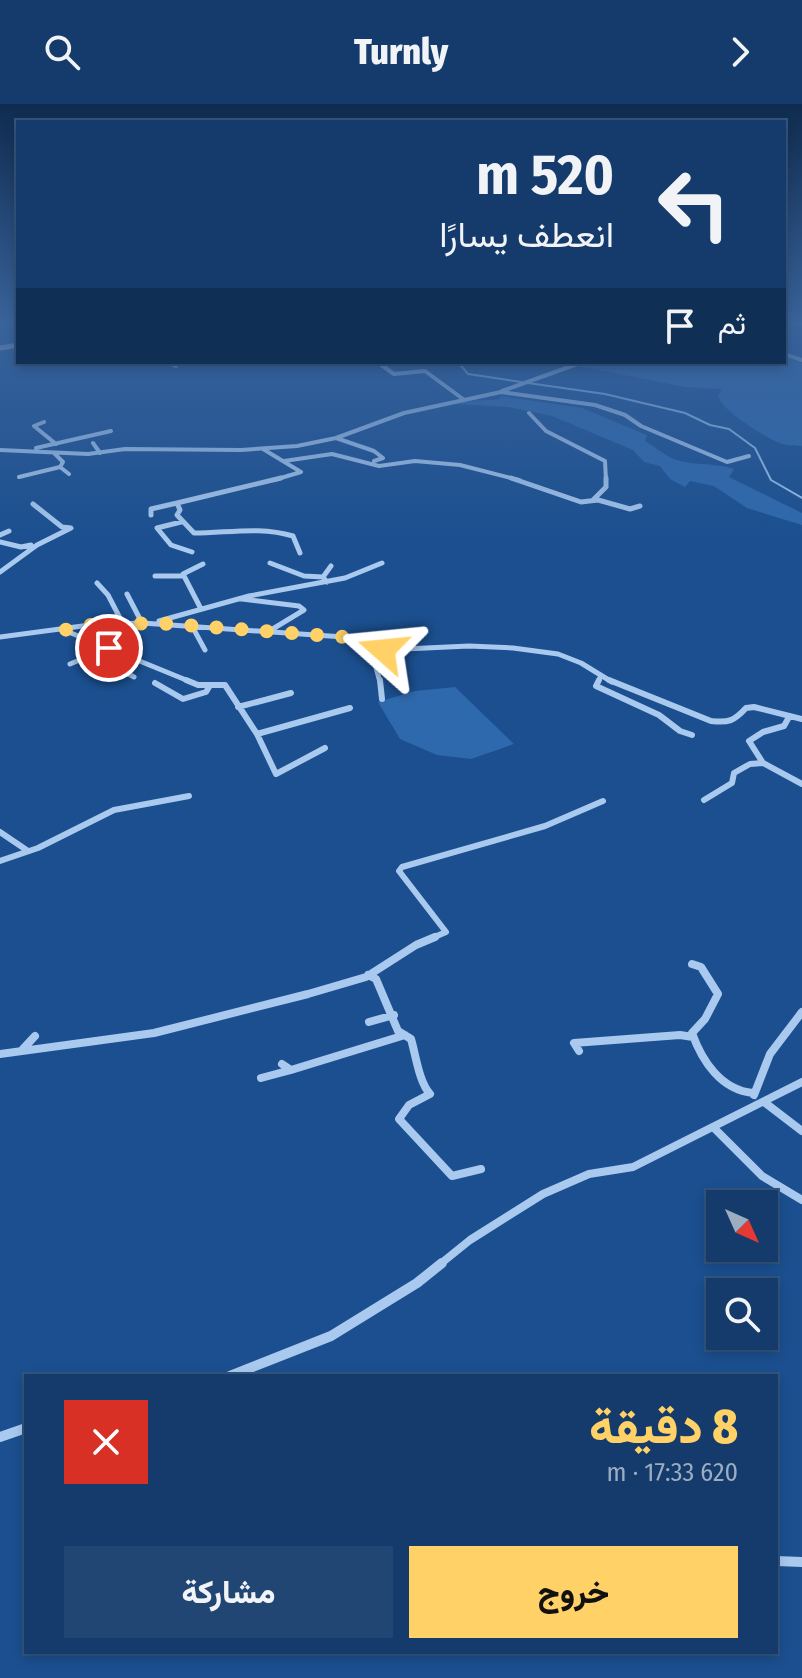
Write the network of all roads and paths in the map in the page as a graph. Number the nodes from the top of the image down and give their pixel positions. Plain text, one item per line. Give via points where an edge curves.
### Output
1 (455, 393) edge
2 (493, 393) edge
3 (512, 393) edge
4 (463, 399) junction
5 (529, 413) dead end
6 (44, 422) dead end
7 (111, 431) dead end
8 (336, 438) junction
9 (93, 443) dead end
10 (56, 444) junction
11 (39, 447) junction
12 (263, 449) junction
13 (0, 450) edge
14 (54, 453) junction
15 (100, 453) junction
16 (749, 456) dead end
17 (284, 461) junction
18 (374, 461) dead end
19 (60, 467) junction
20 (69, 474) dead end
21 (19, 477) dead end
22 (593, 500) junction
23 (177, 503) junction
24 (33, 504) dead end
25 (640, 506) dead end
26 (151, 515) dead end
27 (181, 522) junction
28 (9, 531) dead end
29 (0, 535) edge
30 (0, 542) edge
31 (37, 545) junction
32 (192, 552) dead end
33 (300, 553) dead end
34 (270, 563) dead end
35 (382, 563) dead end
36 (203, 564) dead end
37 (331, 566) dead end
38 (0, 572) edge
39 (155, 576) dead end
40 (184, 576) junction
41 (325, 580) junction
42 (97, 583) dead end
43 (127, 594) dead end
44 (241, 598) junction
45 (201, 609) junction
46 (142, 623) junction
47 (154, 623) junction
48 (123, 624) junction
49 (192, 626) junction
50 (64, 630) junction
51 (266, 633) junction
52 (0, 637) edge
53 (370, 646) junction
54 (109, 648) junction
55 (205, 650) dead end
56 (91, 654) junction
57 (70, 664) dead end
58 (601, 676) junction
59 (134, 677) dead end
60 (155, 683) dead end
61 (209, 687) junction
62 (291, 693) dead end
63 (382, 699) dead end
64 (238, 707) junction
65 (350, 708) dead end
66 (789, 717) junction
67 (802, 719) edge
68 (257, 734) junction
69 (692, 735) dead end
70 (325, 748) dead end
71 (763, 763) junction
72 (802, 784) edge
73 (189, 796) dead end
74 (704, 800) dead end
75 (603, 801) dead end
76 (0, 832) edge
77 (28, 851) junction
78 (0, 861) edge
79 (692, 964) dead end
80 (368, 975) junction
81 (802, 1012) edge
82 (394, 1015) junction
83 (369, 1022) dead end
84 (405, 1035) junction
85 (35, 1036) dead end
86 (693, 1037) junction
87 (579, 1051) dead end
88 (20, 1052) junction
89 (0, 1054) edge
90 (282, 1064) dead end
91 (291, 1070) junction
92 (261, 1078) dead end
93 (802, 1082) edge
94 (753, 1093) junction
95 (761, 1103) junction
96 (714, 1128) junction
97 (802, 1131) edge
98 (481, 1169) dead end
99 (802, 1200) edge
100 (240, 1374) edge
101 (24, 1429) edge
102 (0, 1437) edge
103 (778, 1560) edge
104 (802, 1562) edge

1 - 4 street
2 - 4 street
3 - 16 street via 595,405 727,462
4 - 8 street
5 - 22 street via 543,430 605,461 606,487
6 - 10 street via 34,426
7 - 10 street
8 - 12 street
8 - 18 street via 383,458
9 - 15 street
10 - 11 street
11 - 13 street
11 - 14 street
12 - 15 street
12 - 17 street
14 - 15 street
14 - 19 street via 63,462
17 - 22 street via 332,454 379,466 415,461 460,465 581,502
17 - 23 street via 301,472
19 - 20 street
19 - 21 street
22 - 25 street via 630,509
23 - 26 street via 151,509
23 - 27 street
24 - 31 street via 71,528
27 - 32 street via 157,528 171,545
27 - 33 street via 194,533 281,531 293,536
28 - 29 street
30 - 31 street
31 - 38 street
34 - 41 street
35 - 41 street
36 - 40 street
37 - 41 street
39 - 40 street
40 - 45 street
41 - 44 street
42 - 48 street
43 - 46 street
44 - 45 street
44 - 51 street via 303,608
45 - 47 street
46 - 47 street
46 - 48 street
47 - 49 street
48 - 50 street
49 - 51 street
49 - 55 street
50 - 52 street
50 - 54 street
51 - 53 street via 344,637
53 - 58 street via 543,652 581,663
53 - 63 street
54 - 56 street
54 - 61 street
56 - 57 street
56 - 59 street
58 - 66 street via 711,721 727,723 754,707
58 - 69 street via 596,686
60 - 61 street via 183,699
61 - 64 street via 225,685
62 - 64 street
64 - 68 street
65 - 68 street
66 - 67 street
66 - 71 street via 784,726 749,741
68 - 70 street via 276,774
71 - 72 street
71 - 74 street via 734,773 732,783
73 - 77 street via 114,810
75 - 80 street via 545,826 402,867 399,871 446,932
76 - 77 street
77 - 78 street
79 - 86 street via 701,967 718,994
80 - 82 street via 376,979
80 - 88 street via 154,1033
81 - 94 street via 770,1054
82 - 83 street
82 - 84 street via 398,1031
84 - 91 street
84 - 98 street via 430,1094 409,1105 399,1119 452,1176
85 - 88 street
86 - 87 street via 574,1043
86 - 94 street via 720,1079 741,1094
88 - 89 street
90 - 91 street
91 - 92 street
93 - 95 street
94 - 95 street
95 - 96 street
95 - 97 street
96 - 99 street via 762,1176
96 - 100 street via 633,1167 589,1174 543,1194 362,1318
101 - 102 street
103 - 104 street

